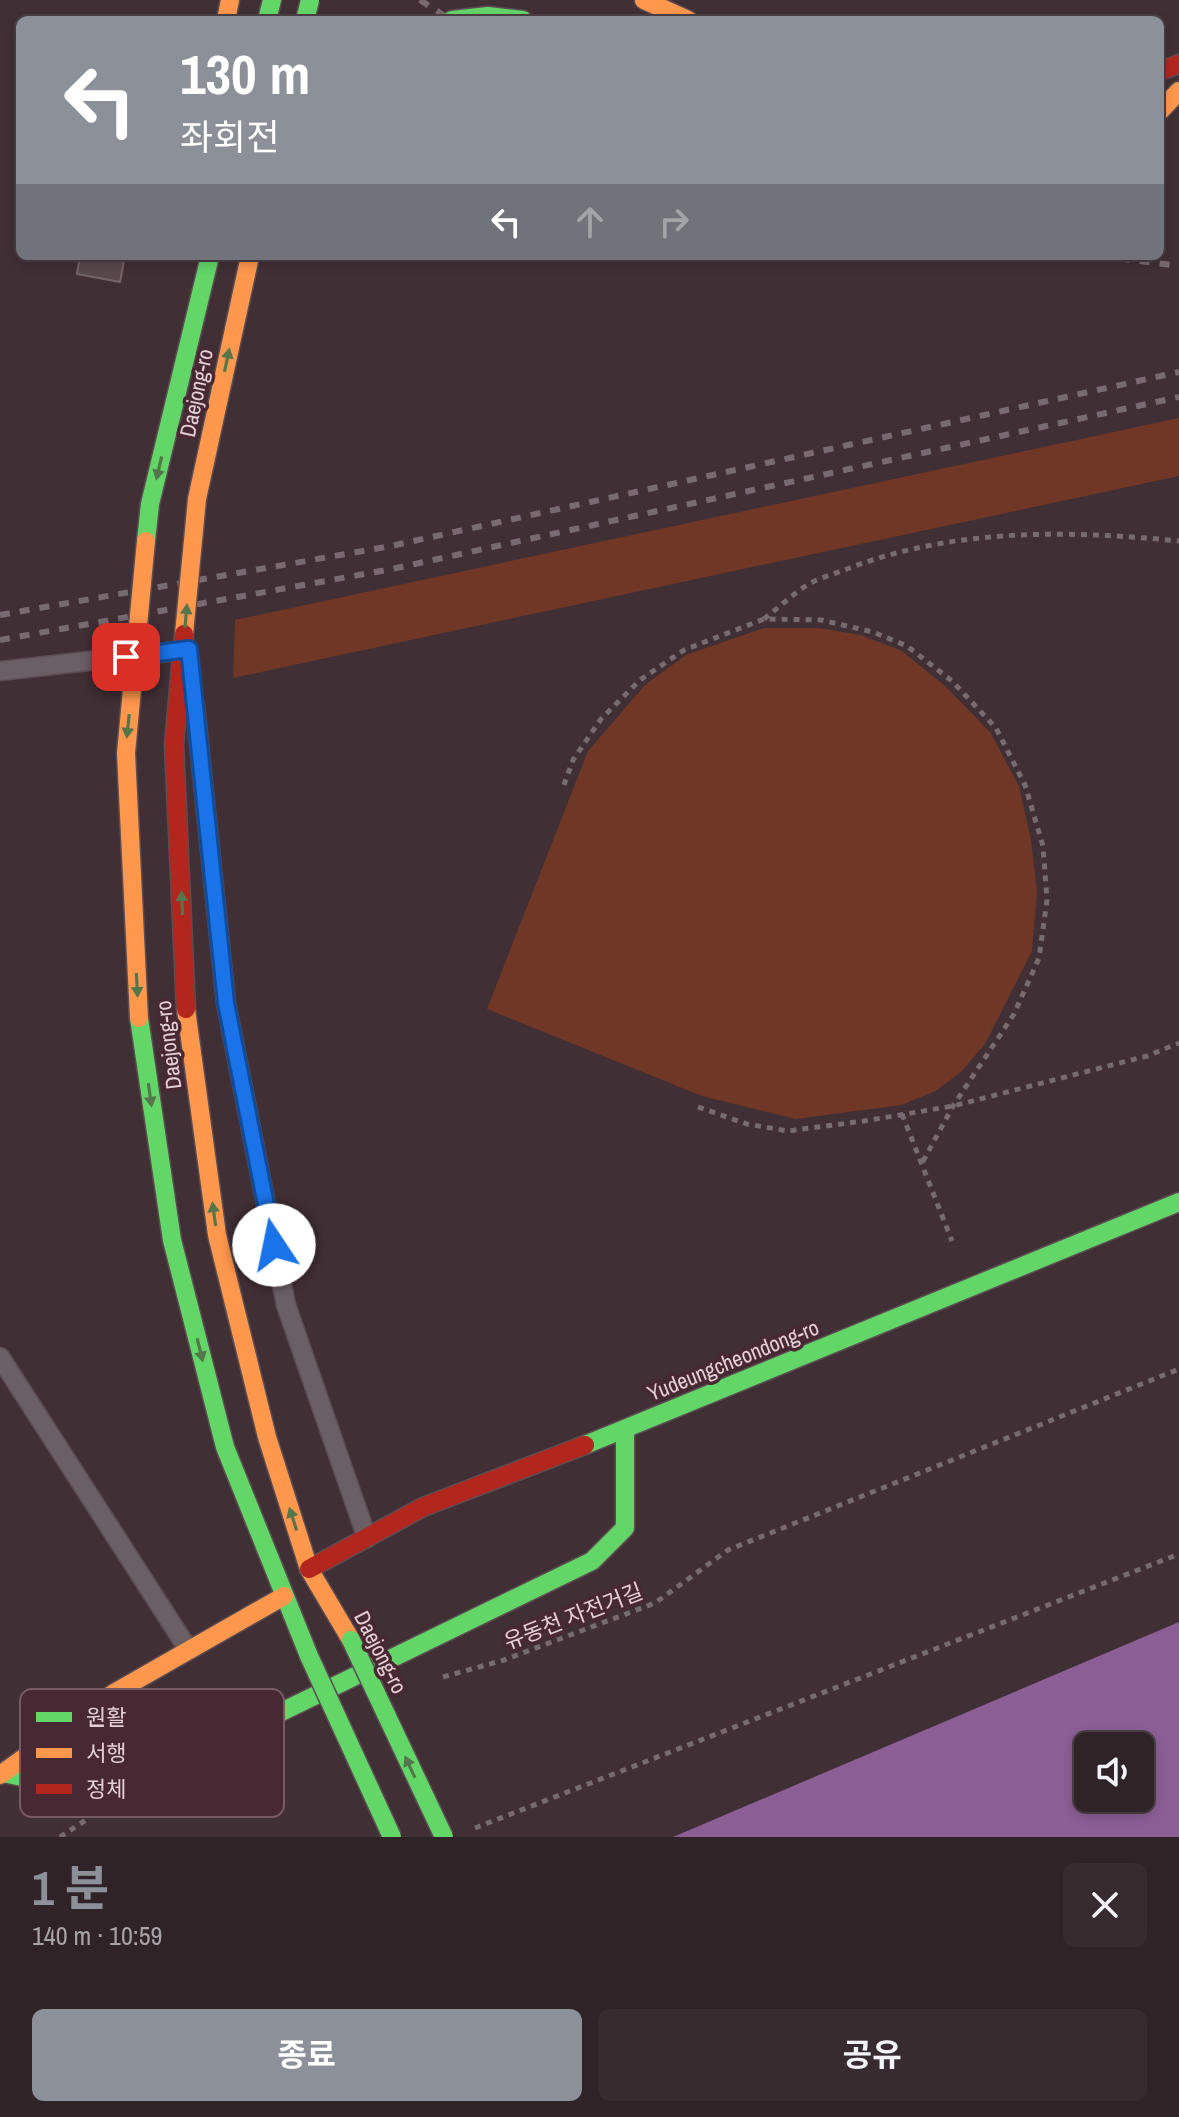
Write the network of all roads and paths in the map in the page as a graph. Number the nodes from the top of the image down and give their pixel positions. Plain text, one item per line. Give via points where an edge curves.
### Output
1 (644, 0) edge
2 (679, 16) edge
3 (1179, 91) edge
4 (1164, 107) edge
5 (209, 260) edge
6 (249, 260) edge
7 (1179, 541) edge
8 (764, 619) junction
9 (0, 671) edge
10 (564, 785) dead end
11 (1179, 1043) edge
12 (953, 1106) junction
13 (698, 1107) dead end
14 (902, 1114) junction
15 (921, 1165) junction
16 (1179, 1202) edge
17 (952, 1241) dead end
18 (0, 1357) edge
19 (1179, 1369) edge
20 (625, 1430) junction
21 (367, 1538) junction
22 (1179, 1554) edge
23 (309, 1569) junction
24 (284, 1596) junction
25 (188, 1649) junction
26 (443, 1677) dead end
27 (121, 1689) edge
28 (284, 1711) edge
29 (20, 1760) edge
30 (1, 1774) edge
31 (90, 1817) edge
32 (469, 1830) dead end
33 (60, 1837) edge
34 (392, 1837) edge
35 (444, 1837) edge

1 - 2 main road
3 - 4 main road
5 -> 24 main road, Daejong-ro, bridge via 150,504 127,737 139,1018 172,1240 225,1447
23 -> 6 main road, Daejong-ro, bridge via 267,1437 226,1279 186,1009 174,744 197,499
7 - 8 path via 1019,534 912,549 809,584
8 - 10 path via 684,650 640,680 601,719 573,760
8 - 12 path via 821,620 907,646 952,681 996,728 1025,785 1043,846 1047,900 1039,958 1014,1014
9 - 21 lane via 189,649 226,1003 286,1305
11 - 12 path
12 - 14 path
12 - 15 path
13 - 14 path via 788,1131
14 - 15 path
15 - 17 path
16 - 20 main road, Yudeungcheondong-ro
18 - 25 lane
19 - 26 path, 유동천 자전거길 via 728,1550 655,1603 504,1660
20 - 21 main road, Yudeungcheondong-ro via 423,1507
20 - 28 main road via 625,1528 592,1561
21 - 23 main road, Yudeungcheondong-ro
22 - 32 path
35 -> 23 main road, Daejong-ro, bridge via 351,1640
24 - 25 main road
24 - 34 main road, Daejong-ro, bridge
25 - 27 main road
29 - 30 main road
31 - 33 path

